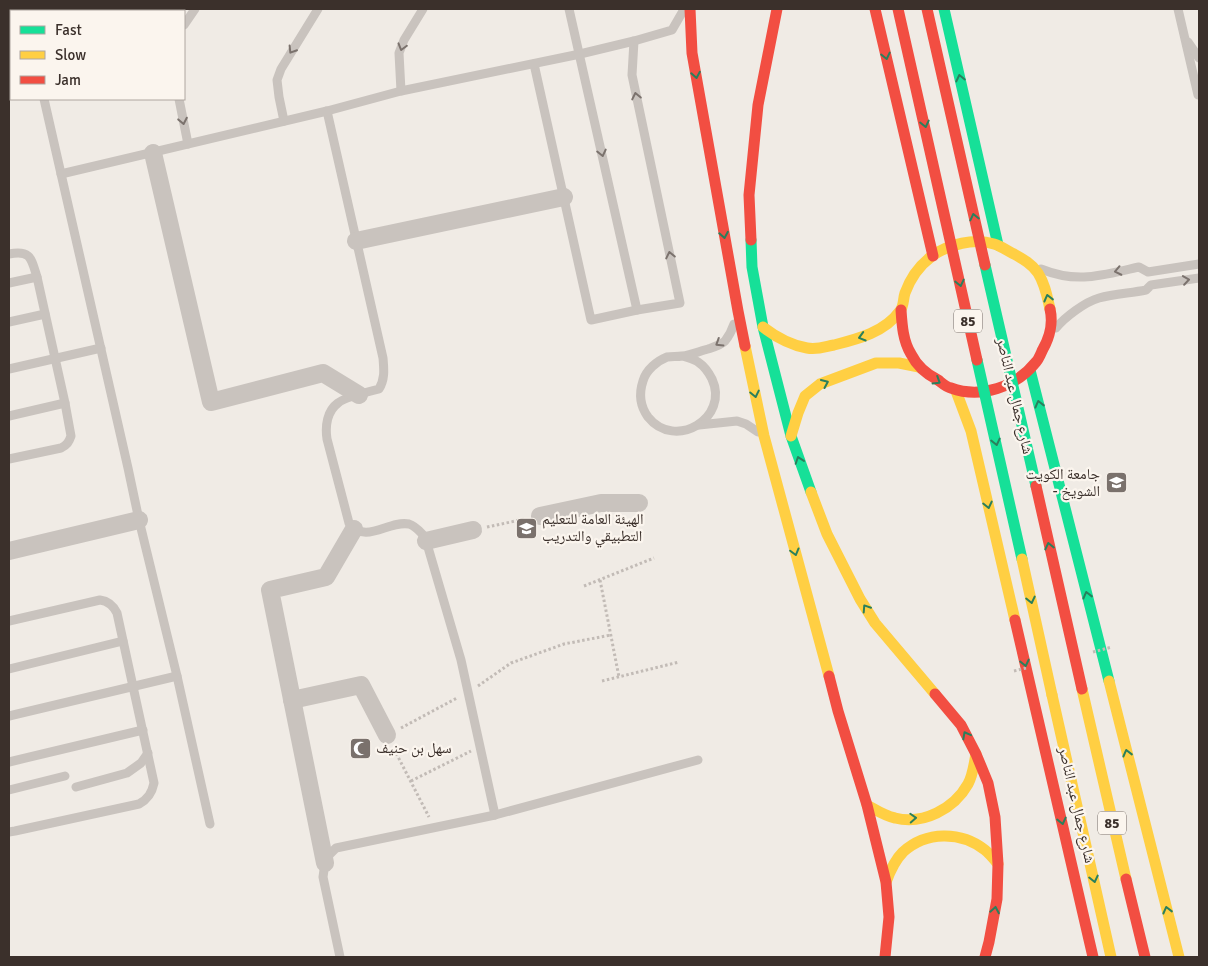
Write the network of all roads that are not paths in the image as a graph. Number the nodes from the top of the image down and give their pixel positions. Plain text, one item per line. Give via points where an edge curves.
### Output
1 (195, 9) edge
2 (318, 9) edge
3 (423, 9) edge
4 (569, 9) edge
5 (685, 9) edge
6 (690, 9) edge
7 (777, 9) edge
8 (875, 9) edge
9 (885, 9) edge
10 (898, 9) edge
11 (926, 9) edge
12 (940, 9) edge
13 (944, 9) edge
14 (1178, 9) edge
15 (185, 24) edge
16 (677, 36) junction
17 (1186, 39) junction
18 (634, 41) junction
19 (692, 53) junction
20 (580, 54) junction
21 (1199, 58) edge
22 (534, 64) junction
23 (945, 89) junction
24 (401, 91) junction
25 (1199, 98) edge
26 (44, 100) edge
27 (179, 100) edge
28 (919, 100) junction
29 (327, 111) junction
30 (284, 122) junction
31 (188, 144) junction
32 (153, 153) junction
33 (61, 174) junction
34 (564, 196) junction
35 (356, 241) junction
36 (998, 245) junction
37 (9, 254) edge
38 (933, 256) junction
39 (1031, 264) junction
40 (1199, 264) edge
41 (1148, 272) junction
42 (37, 277) junction
43 (1199, 278) edge
44 (9, 284) edge
45 (1150, 285) junction
46 (637, 310) junction
47 (901, 310) junction
48 (738, 312) junction
49 (45, 314) junction
50 (9, 322) edge
51 (763, 327) junction
52 (1050, 336) junction
53 (100, 348) junction
54 (683, 356) junction
55 (55, 358) junction
56 (919, 366) junction
57 (9, 369) edge
58 (1030, 370) junction
59 (956, 391) junction
60 (359, 395) junction
61 (65, 403) junction
62 (9, 416) edge
63 (699, 425) junction
64 (764, 436) junction
65 (791, 436) junction
66 (9, 459) edge
67 (639, 502) dead end
68 (540, 516) road end
69 (138, 520) junction
70 (354, 529) junction
71 (473, 530) road end
72 (426, 541) junction
73 (9, 551) edge
74 (9, 622) edge
75 (123, 641) junction
76 (9, 669) edge
77 (177, 676) junction
78 (133, 687) junction
79 (292, 700) junction
80 (9, 716) edge
81 (143, 730) junction
82 (387, 735) road end
83 (148, 753) junction
84 (976, 754) junction
85 (698, 760) dead end
86 (9, 762) edge
87 (65, 776) dead end
88 (76, 786) dead end
89 (9, 790) edge
90 (867, 805) junction
91 (496, 815) junction
92 (210, 824) dead end
93 (9, 832) edge
94 (1119, 852) junction
95 (325, 863) junction
96 (998, 864) junction
97 (886, 882) junction
98 (1145, 914) dead end
99 (340, 957) edge
100 (885, 957) edge
101 (985, 957) edge
102 (1093, 957) edge
103 (1111, 957) edge
104 (1146, 957) edge
105 (1179, 957) edge

1 - 15 lane
2 -> 30 lane via 277,80
3 -> 24 lane via 400,53
4 - 20 lane
5 - 16 lane
6 - 19 main road
7 - 51 main road via 758,104 749,195 752,267
8 -> 38 main road
9 - 28 main road, bridge
10 - 28 main road, شارع جمال عبد الناصر / 85, bridge
11 - 23 main road, شارع جمال عبد الناصر / 85, bridge
12 - 23 main road, bridge
36 -> 13 main road
14 - 17 lane
16 - 18 lane
16 - 19 lane
17 - 21 lane
17 - 25 lane
18 - 20 lane
46 -> 18 lane via 680,303 632,75
19 -> 48 main road
20 - 22 lane
20 -> 46 lane
22 - 24 lane
22 - 34 lane
94 -> 23 main road, شارع جمال عبد الناصر / 85, bridge
24 - 29 lane
26 - 33 lane
27 -> 31 lane
28 -> 103 main road, شارع جمال عبد الناصر / 85, bridge
29 - 30 lane
29 - 35 lane
30 - 31 lane
31 - 32 lane
32 - 33 lane
32 - 60 street via 211,402 323,373
33 - 53 lane
34 - 35 street
34 - 46 lane via 591,320
35 - 60 lane via 384,372 379,389
36 - 38 main road via 975,242 953,245
36 - 39 main road
37 - 42 lane via 19,252 28,255
38 - 47 main road via 917,272 906,291
41 -> 39 lane via 1139,267 1090,278 1067,277
52 -> 39 main road via 1050,298
40 - 41 lane
41 - 45 lane
42 - 44 lane
42 - 49 lane
45 -> 43 lane
45 - 52 lane via 1146,290 1097,299 1063,320
47 -> 51 main road via 871,335 815,349 794,345
47 - 56 main road via 908,350
48 -> 54 lane via 724,342
48 -> 64 main road
49 - 50 lane
49 - 55 lane
51 - 65 main road
52 - 58 main road via 1042,355
53 - 55 lane
53 - 69 lane
54 - 63 lane via 708,372 714,385 715,400
54 - 63 lane via 667,357 653,365 643,378 640,394 644,410 654,423 668,430 684,431
55 - 57 lane
55 - 61 lane
56 -> 59 main road via 936,381
65 -> 56 main road via 805,396 820,384 876,364
58 - 59 main road via 1014,383 996,391
105 -> 58 main road
59 -> 102 main road via 971,431
60 - 70 lane via 339,402 328,417 325,429 349,523
61 - 62 lane
61 - 66 lane via 71,436 66,446
63 - 64 lane via 737,421
64 -> 90 main road via 838,711
84 -> 65 main road via 961,725 875,623 860,599 827,534
67 - 68 street via 601,503
69 - 73 street
69 - 77 lane
70 - 72 lane via 368,532 409,524
70 - 79 street via 326,577 270,590
71 - 72 street
72 - 91 lane via 461,660
74 - 75 lane via 100,600 115,609
75 - 76 lane
75 - 78 lane
77 - 78 lane
77 - 92 lane
78 - 80 lane
78 - 81 lane
79 - 82 street via 361,686
79 - 95 street
81 - 83 lane
81 - 86 lane
83 - 88 lane via 127,773
83 - 93 lane via 154,783 149,797 139,804
90 -> 84 main road via 897,819 914,820 930,816 957,799 967,785
84 - 96 main road via 988,783 995,817
85 - 91 lane
87 - 89 lane
90 - 97 main road
91 - 95 lane via 336,848
94 - 98 main road
94 - 104 main road, شارع جمال عبد الناصر / 85
95 - 99 lane via 323,877
96 - 97 main road via 986,850 971,841 954,835 936,836 918,841 904,851 892,866
101 -> 96 main road via 997,899
97 - 100 main road via 889,917

